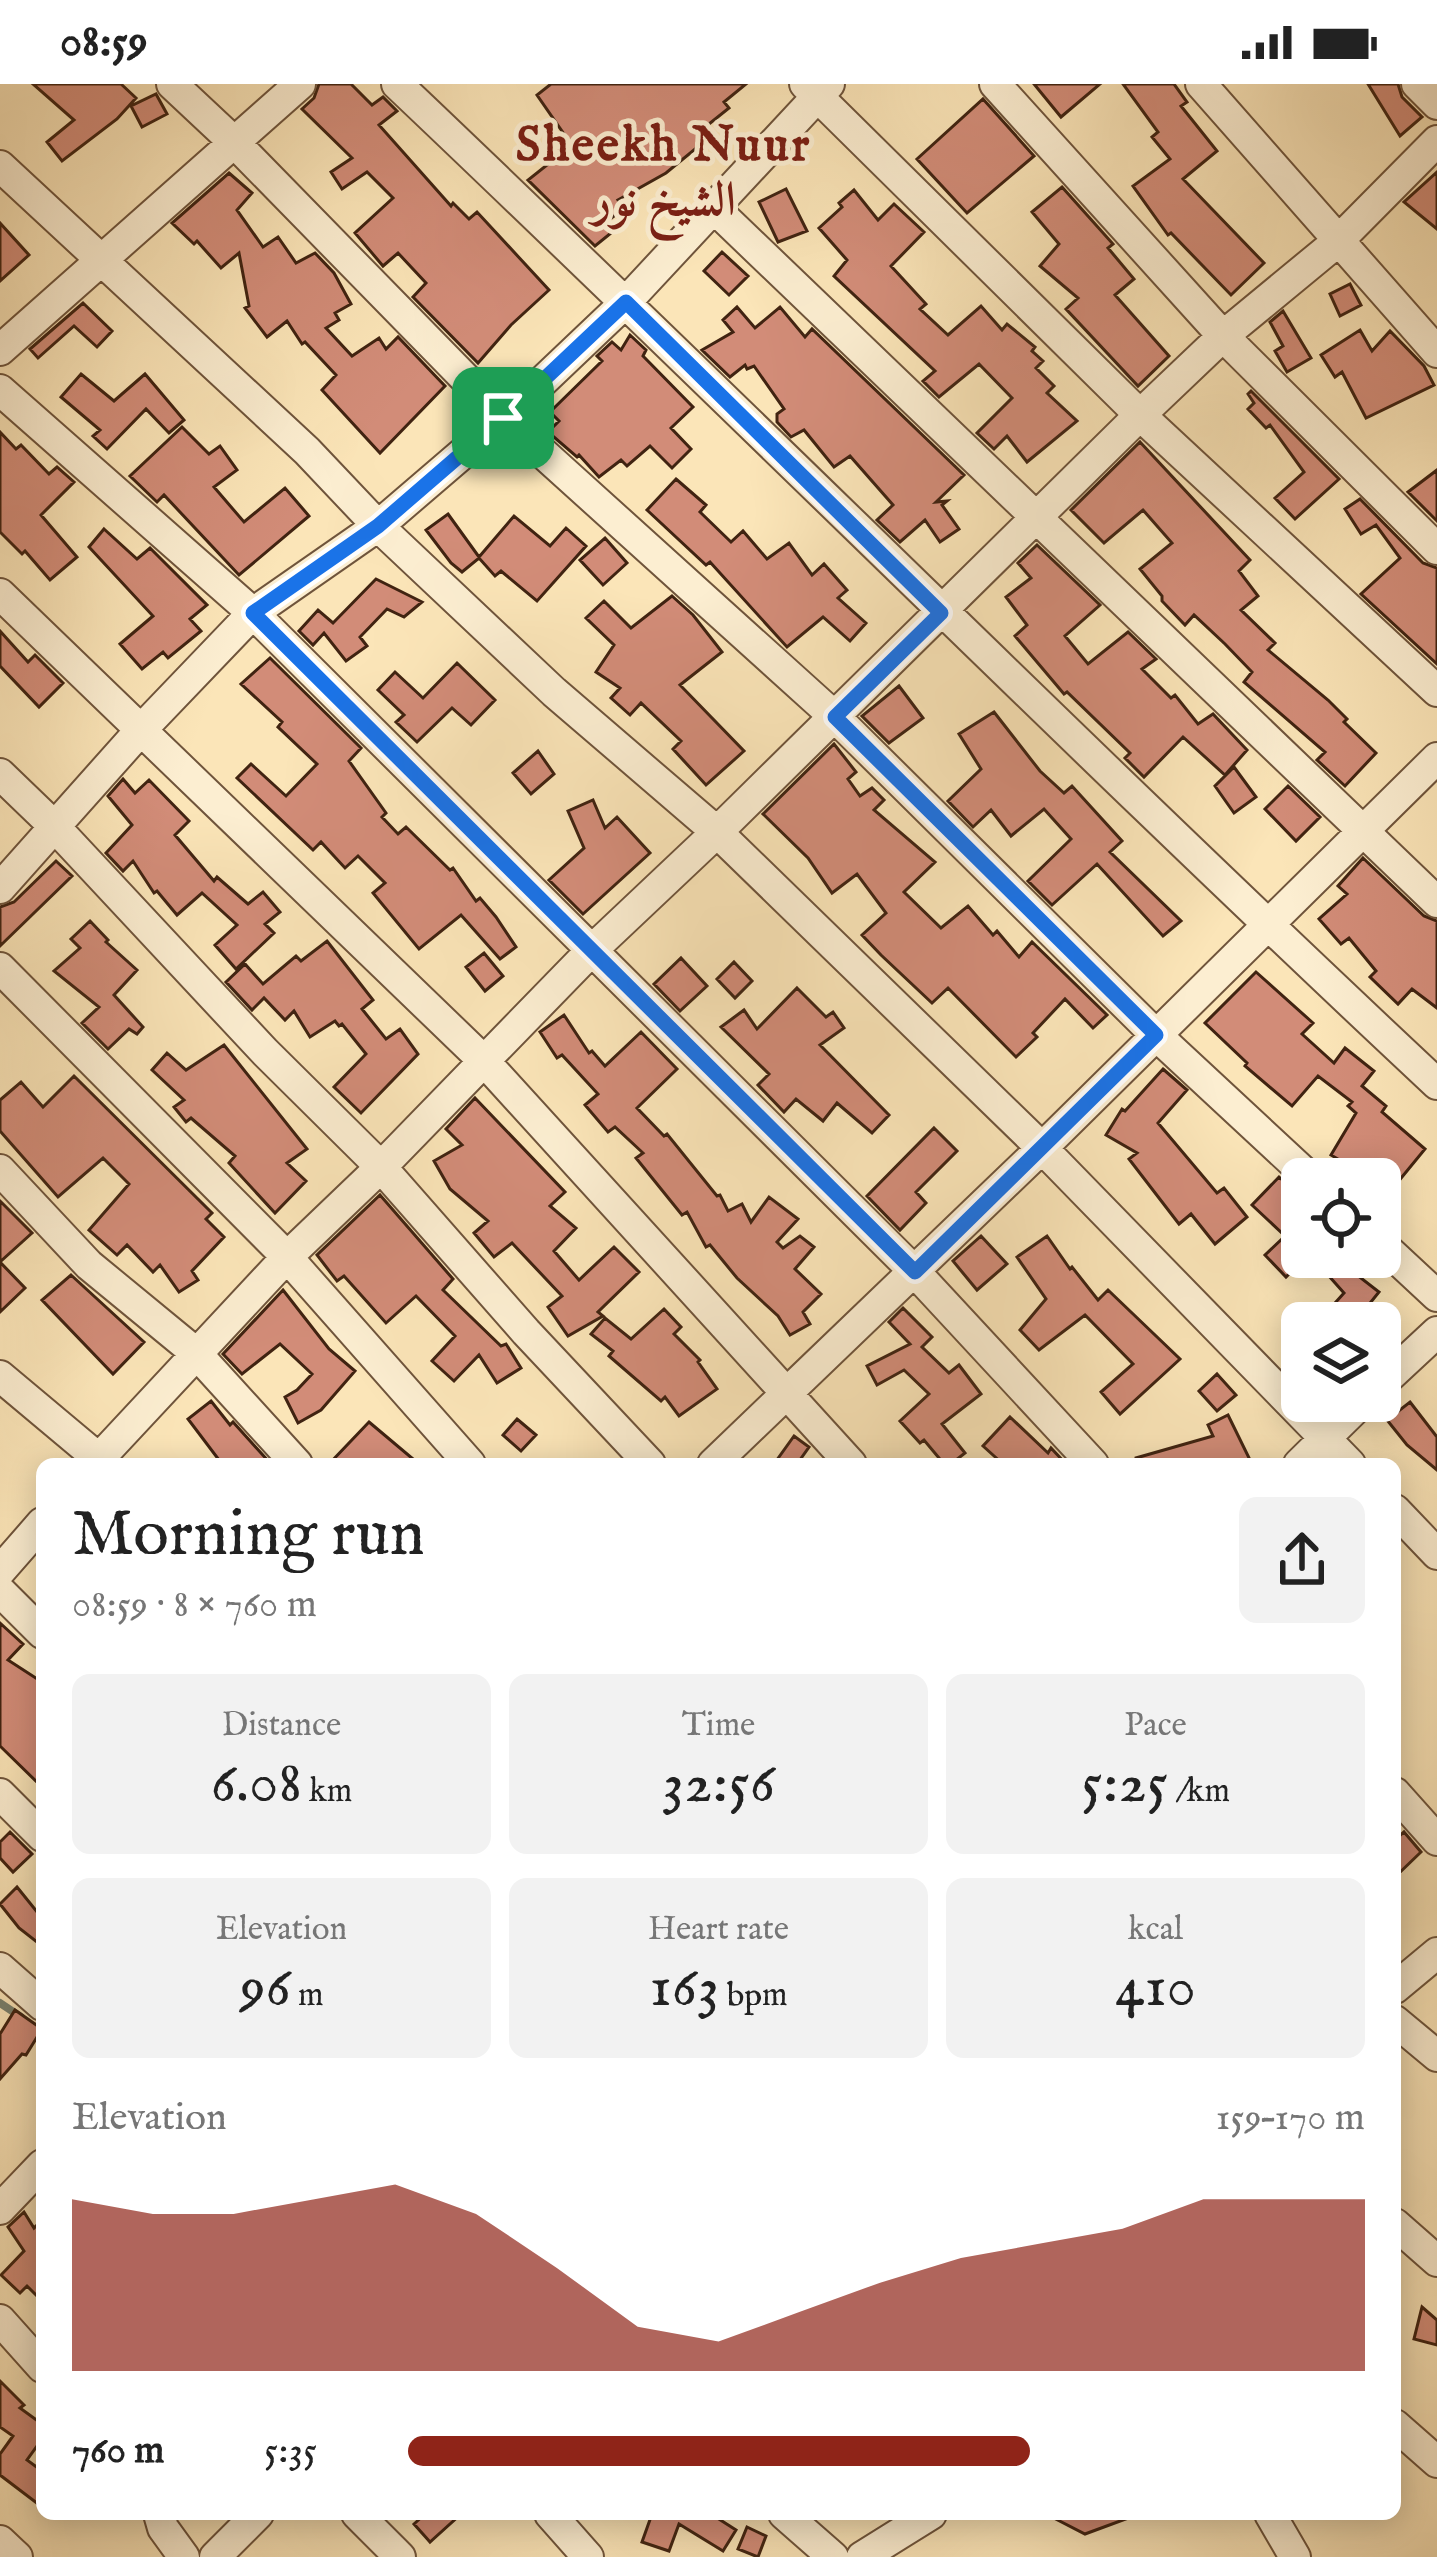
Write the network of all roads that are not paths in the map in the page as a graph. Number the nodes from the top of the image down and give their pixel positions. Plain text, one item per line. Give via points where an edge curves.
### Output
1 (172, 84) edge
2 (300, 84) edge
3 (397, 84) edge
4 (995, 84) edge
5 (1201, 84) edge
6 (1417, 84) edge
7 (817, 88) edge
8 (1437, 104) edge
9 (1437, 141) edge
10 (236, 144) junction
11 (0, 166) edge
12 (713, 207) junction
13 (1337, 242) junction
14 (98, 260) junction
15 (626, 302) junction
16 (1223, 336) junction
17 (0, 350) edge
18 (1437, 352) edge
19 (0, 390) edge
20 (1140, 415) junction
21 (503, 418) junction
22 (1036, 518) junction
23 (378, 526) junction
24 (1437, 549) edge
25 (0, 594) edge
26 (253, 613) junction
27 (941, 613) junction
28 (1437, 691) edge
29 (835, 717) junction
30 (139, 732) junction
31 (1437, 758) edge
32 (0, 774) edge
33 (54, 826) junction
34 (718, 832) junction
35 (1361, 833) junction
36 (0, 888) edge
37 (1437, 902) edge
38 (1267, 926) junction
39 (591, 950) junction
40 (0, 968) edge
41 (1156, 1035) junction
42 (485, 1062) junction
43 (1437, 1084) edge
44 (1042, 1148) junction
45 (1288, 1158) edge
46 (381, 1167) junction
47 (0, 1170) edge
48 (287, 1257) junction
49 (1401, 1263) edge
50 (915, 1272) junction
51 (1437, 1296) edge
52 (1437, 1332) edge
53 (196, 1353) junction
54 (1401, 1365) edge
55 (0, 1376) edge
56 (786, 1397) junction
57 (1340, 1422) edge
58 (1324, 1437) junction
59 (94, 1458) edge
60 (103, 1458) edge
61 (292, 1458) edge
62 (465, 1458) edge
63 (644, 1458) edge
64 (720, 1458) edge
65 (845, 1458) edge
66 (1087, 1458) edge
67 (1305, 1458) edge
68 (1344, 1458) edge
69 (1401, 1516) edge
70 (36, 1530) edge
71 (1437, 1554) edge
72 (0, 1571) edge
73 (0, 1591) edge
74 (36, 1627) edge
75 (0, 1794) edge
76 (1401, 1800) edge
77 (36, 1830) edge
78 (1437, 1840) edge
79 (1437, 1953) edge
80 (0, 1969) edge
81 (1401, 1983) edge
82 (36, 2000) edge
83 (1401, 2026) edge
84 (1437, 2056) edge
85 (36, 2178) edge
86 (0, 2209) edge
87 (1401, 2229) edge
88 (1437, 2261) edge
89 (0, 2320) edge
90 (36, 2360) edge
91 (1401, 2430) edge
92 (1437, 2462) edge
93 (161, 2520) edge
94 (252, 2520) edge
95 (363, 2520) edge
96 (555, 2520) edge
97 (791, 2520) edge
98 (921, 2520) edge
99 (1273, 2520) edge
100 (0, 2541) edge
101 (17, 2557) edge
102 (184, 2557) edge
103 (215, 2557) edge
104 (400, 2557) edge
105 (588, 2557) edge
106 (833, 2557) edge
107 (862, 2557) edge
108 (1295, 2557) edge

1 - 10 street
2 - 10 street
3 - 15 street
4 - 16 street
5 - 13 street
6 - 8 street
7 - 12 street
7 - 20 street
9 - 13 street
10 - 14 street
10 - 21 street
11 - 14 street
12 - 15 street
12 - 22 street
13 - 16 street
13 - 18 street
14 - 17 street
14 - 23 street
15 - 21 street
15 - 27 street
16 - 20 street
16 - 24 street
19 - 26 street
20 - 22 street
20 - 28 street
21 - 23 street
21 - 29 street
22 - 27 street
22 - 35 street
23 - 26 street
23 - 34 street
25 - 30 street
26 - 30 street
26 - 39 street
27 - 29 street
27 - 38 street
29 - 34 street
29 - 41 street
30 - 33 street
30 - 42 street
31 - 35 street
32 - 33 street
33 - 36 street
33 - 46 street
34 - 39 street
34 - 44 street
35 - 37 street
35 - 38 street
38 - 41 street
38 - 43 street
39 - 42 street
39 - 50 street
40 - 48 street
41 - 44 street
41 - 45 street
42 - 46 street
42 - 56 street
44 - 50 street
44 - 58 street
46 - 48 street
46 - 63 street
47 - 53 street via 89,1265
48 - 53 street
48 - 62 street
49 - 51 street
50 - 56 street
50 - 66 street
52 - 54 street
53 - 60 street
53 - 61 street
55 - 59 street
56 - 64 street
56 - 65 street
57 - 58 street
58 - 67 street
58 - 68 street
69 - 71 street
70 - 72 street
73 - 74 street
75 - 77 street
76 - 78 street
79 - 81 street
80 - 82 street
83 - 84 street
85 - 86 street
87 - 88 street
89 - 90 street
91 - 92 street
93 - 102 street
94 - 103 street
95 - 104 street
96 - 105 street
97 - 106 street
98 - 107 street
99 - 108 street
100 - 101 street

